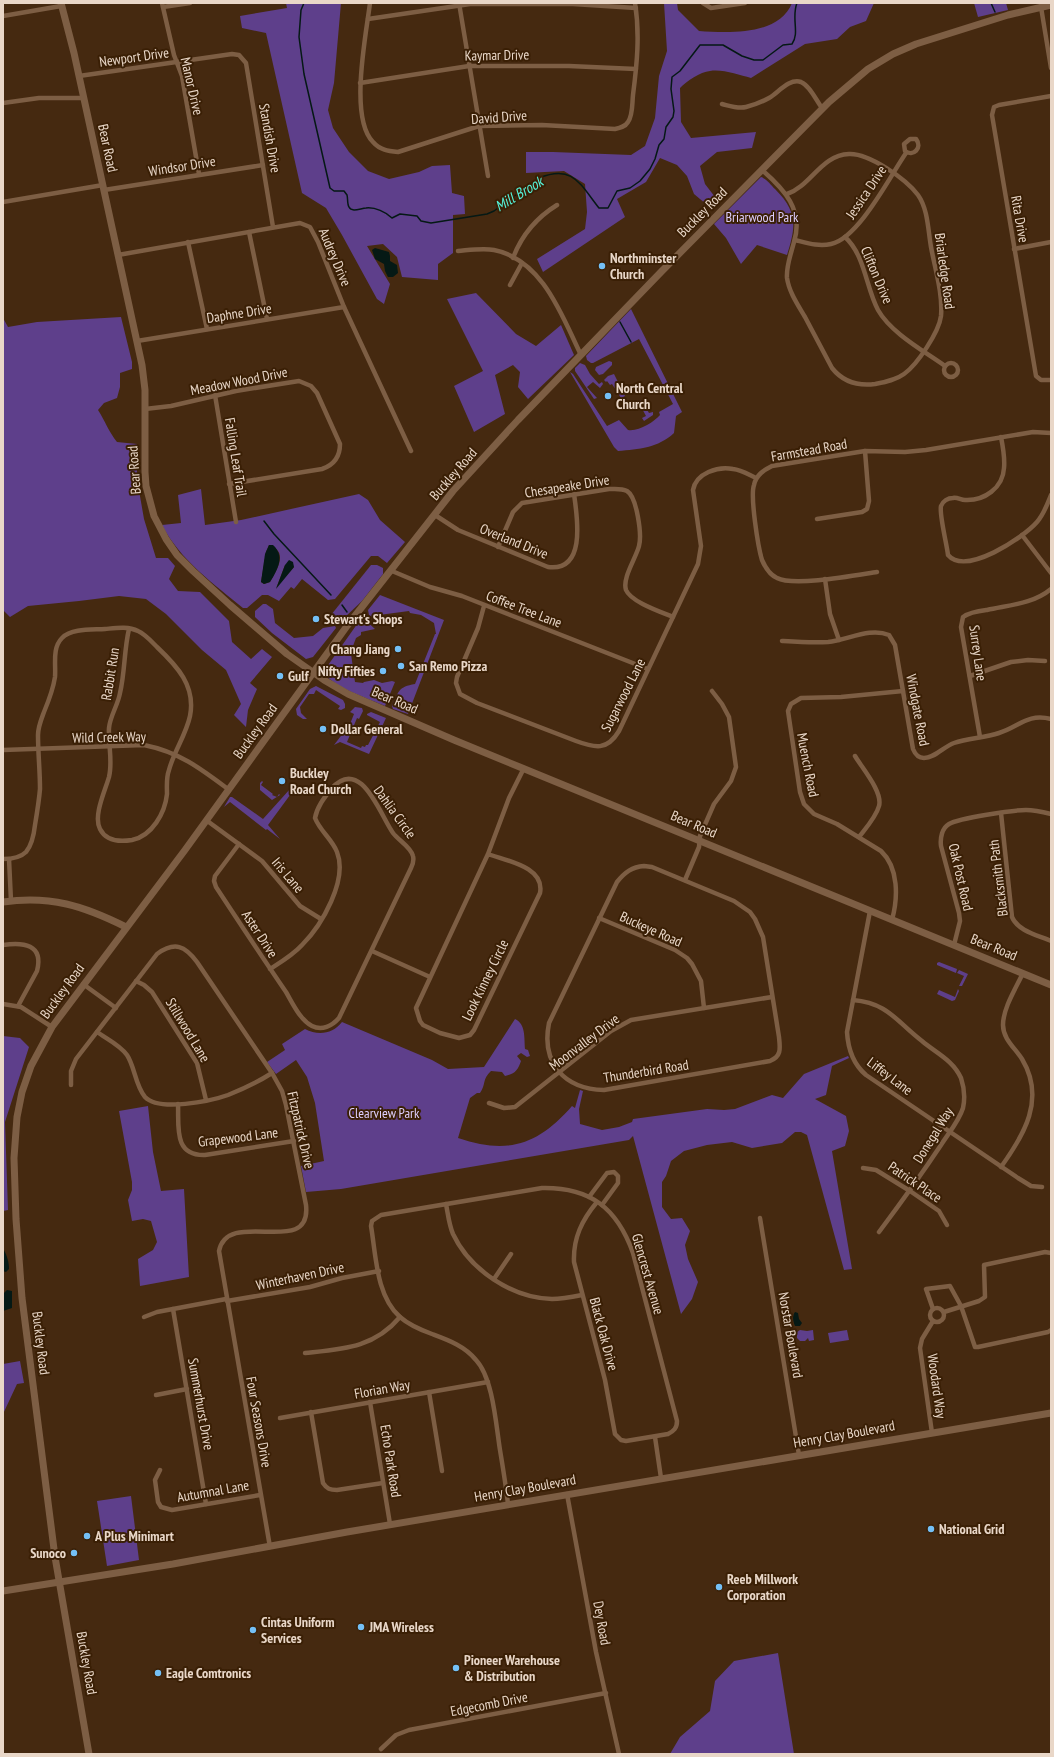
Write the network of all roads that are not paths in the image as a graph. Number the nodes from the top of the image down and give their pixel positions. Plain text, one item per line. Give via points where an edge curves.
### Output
1 (190, 3) edge
2 (370, 3) edge
3 (703, 3) edge
4 (745, 3) edge
5 (459, 4) edge
6 (61, 5) edge
7 (163, 5) edge
8 (636, 5) edge
9 (1051, 5) edge
10 (1041, 7) junction
11 (3, 16) edge
12 (368, 19) junction
13 (239, 55) joint
14 (177, 61) junction
15 (469, 66) junction
16 (1051, 68) edge
17 (636, 69) junction
18 (79, 76) junction
19 (360, 83) junction
20 (1051, 96) edge
21 (84, 98) junction
22 (3, 104) edge
23 (722, 104) dead end
24 (822, 108) junction
25 (479, 126) junction
26 (906, 153) dead end
27 (263, 165) junction
28 (762, 170) junction
29 (892, 173) junction
30 (199, 174) junction
31 (488, 176) dead end
32 (103, 188) junction
33 (787, 194) junction
34 (3, 202) edge
35 (557, 205) dead end
36 (273, 227) junction
37 (248, 232) junction
38 (845, 237) junction
39 (795, 240) junction
40 (188, 242) junction
41 (1051, 242) edge
42 (1014, 249) junction
43 (458, 251) dead end
44 (118, 255) junction
45 (513, 258) junction
46 (522, 263) junction
47 (510, 285) dead end
48 (344, 307) junction
49 (267, 319) junction
50 (207, 329) junction
51 (137, 341) junction
52 (924, 351) junction
53 (581, 355) junction
54 (945, 366) dead end
55 (1051, 380) edge
56 (215, 395) junction
57 (145, 409) junction
58 (1051, 433) edge
59 (1001, 437) junction
60 (410, 451) dead end
61 (865, 451) junction
62 (756, 478) junction
63 (230, 484) junction
64 (574, 494) junction
65 (1051, 495) edge
66 (434, 515) junction
67 (818, 519) dead end
68 (236, 522) dead end
69 (1022, 535) junction
70 (498, 547) junction
71 (392, 571) junction
72 (877, 572) dead end
73 (1051, 574) edge
74 (825, 580) junction
75 (1051, 589) edge
76 (484, 606) junction
77 (673, 617) junction
78 (129, 628) junction
79 (839, 640) junction
80 (782, 641) dead end
81 (1045, 660) dead end
82 (648, 669) junction
83 (312, 673) junction
84 (970, 676) junction
85 (712, 691) dead end
86 (903, 691) junction
87 (1051, 719) edge
88 (980, 737) junction
89 (109, 746) junction
90 (3, 750) edge
91 (38, 750) junction
92 (175, 754) junction
93 (855, 756) dead end
94 (524, 768) junction
95 (228, 789) junction
96 (1002, 813) junction
97 (1051, 814) edge
98 (206, 820) junction
99 (859, 837) junction
100 (700, 840) junction
101 (238, 844) junction
102 (488, 854) junction
103 (3, 859) edge
104 (9, 859) junction
105 (685, 880) junction
106 (11, 901) junction
107 (3, 902) edge
108 (870, 911) junction
109 (599, 918) junction
110 (321, 919) junction
111 (892, 920) junction
112 (126, 927) junction
113 (1051, 941) edge
114 (3, 945) edge
115 (954, 945) junction
116 (372, 950) junction
117 (270, 969) junction
118 (1023, 973) junction
119 (430, 977) junction
120 (136, 981) junction
121 (83, 984) junction
122 (1051, 985) edge
123 (772, 997) junction
124 (853, 1000) junction
125 (3, 1004) edge
126 (18, 1006) junction
127 (116, 1008) junction
128 (704, 1008) junction
129 (52, 1026) junction
130 (321, 1028) joint
131 (97, 1032) junction
132 (272, 1073) junction
133 (560, 1073) junction
134 (71, 1085) dead end
135 (206, 1100) junction
136 (489, 1103) dead end
137 (178, 1104) junction
138 (950, 1132) junction
139 (294, 1141) junction
140 (1001, 1167) junction
141 (863, 1168) dead end
142 (1042, 1187) dead end
143 (910, 1191) junction
144 (590, 1197) junction
145 (446, 1204) junction
146 (600, 1204) junction
147 (760, 1218) dead end
148 (947, 1225) dead end
149 (879, 1232) dead end
150 (1051, 1253) edge
151 (511, 1254) dead end
152 (379, 1271) junction
153 (494, 1279) junction
154 (582, 1295) junction
155 (227, 1300) junction
156 (961, 1306) junction
157 (173, 1309) junction
158 (934, 1309) junction
159 (944, 1312) junction
160 (144, 1317) dead end
161 (400, 1317) junction
162 (933, 1321) junction
163 (1051, 1330) edge
164 (305, 1353) dead end
165 (488, 1382) junction
166 (187, 1389) junction
167 (429, 1392) junction
168 (156, 1395) dead end
169 (370, 1402) junction
170 (311, 1412) junction
171 (1051, 1413) edge
172 (280, 1418) dead end
173 (932, 1433) junction
174 (655, 1437) junction
175 (800, 1455) junction
176 (160, 1470) dead end
177 (442, 1471) dead end
178 (661, 1478) junction
179 (383, 1483) junction
180 (567, 1494) junction
181 (260, 1495) junction
182 (206, 1504) junction
183 (508, 1504) junction
184 (390, 1524) junction
185 (270, 1547) junction
186 (60, 1582) junction
187 (3, 1591) edge
188 (606, 1693) junction
189 (381, 1749) dead end
190 (89, 1754) edge
191 (620, 1754) edge

1 - 7 street
2 - 12 street, David Drive
3 - 4 street via 711,8
5 - 8 street
5 - 12 street
5 - 15 street
6 - 11 street
6 - 18 main road, Bear Road
7 - 14 street, Manor Drive
8 - 17 street, David Drive
9 - 10 main road, Buckley Road
10 - 16 street
10 - 24 main road, Buckley Road via 916,44 893,54 858,76
12 - 19 street, David Drive
13 - 14 street, Newport Drive
13 - 27 street, Standish Drive via 246,63
14 - 18 street, Newport Drive
14 - 30 street, Manor Drive via 182,76
15 - 17 street, Kaymar Drive
15 - 19 street, Kaymar Drive
15 - 25 street
17 - 25 street, David Drive via 631,116 624,127 615,129 542,125
18 - 21 main road, Bear Road
19 - 25 street, David Drive via 365,128 372,142 388,152 407,150
20 - 42 street, Rita Drive via 999,105 992,110
21 - 22 street via 39,98
21 - 32 main road, Bear Road
23 - 24 street via 736,108 757,104 795,81 807,87
24 - 28 main road, Buckley Road
25 - 31 street
26 - 29 street, Jessica Drive
27 - 30 street, Windsor Drive
27 - 36 street, Standish Drive
28 - 33 street, Briarledge Road
28 - 53 main road, Buckley Road
29 - 33 street, Briarledge Road via 867,157 856,154 838,155 798,189
29 - 38 street, Jessica Drive via 861,222
29 - 52 street, Briarledge Road via 910,186 923,206 941,301 940,324
30 - 32 street, Windsor Drive
32 - 34 street, Windsor Drive
32 - 44 main road, Bear Road
33 - 39 street, Briarledge Road via 796,215
35 - 45 street via 541,215 533,224
36 - 37 street, Audrey Drive
36 - 48 street, Audrey Drive via 300,223 310,227
37 - 40 street, Audrey Drive
37 - 49 street
38 - 39 street, Jessica Drive via 832,244 818,246
38 - 52 street, Clifton Drive via 860,260 879,311 904,337
39 - 52 street, Briarledge Road via 787,268 790,288 835,372 859,384 885,382 904,374
40 - 44 street, Audrey Drive
40 - 50 street
41 - 42 street
42 - 55 street, Rita Drive via 1036,376 1041,380
43 - 45 street via 492,250
44 - 51 main road, Bear Road
45 - 46 street
46 - 47 street
46 - 53 street via 546,286
48 - 49 street, Daphne Drive
48 - 60 street, Audrey Drive
49 - 50 street, Daphne Drive
50 - 51 street, Daphne Drive
51 - 57 main road, Bear Road via 142,365
52 - 54 street, Clifton Drive
53 - 66 main road, Buckley Road via 474,467
56 - 57 street, Meadow Wood Drive via 171,406
56 - 63 street, Falling Leaf Trail
56 - 63 street, Meadow Wood Drive via 305,382 317,393 340,444 338,457 328,467
57 - 83 main road, Bear Road via 146,486 154,516 166,539 193,571
58 - 59 street, Farmstead Road via 1033,432
59 - 61 street, Farmstead Road via 926,450
59 - 69 street via 1005,461 998,486 985,496 965,500 952,498 942,504 948,555 960,562 980,559
61 - 62 street, Farmstead Road via 772,466
61 - 67 street via 869,501 867,509
62 - 74 street via 752,490 753,501 762,560 766,567 771,574 784,580
62 - 77 street, Sugarwood Lane via 732,468 714,470 702,476 694,486 701,537 700,557
63 - 68 street, Falling Leaf Trail
64 - 70 street, Chesapeake Drive via 532,500 517,506
64 - 70 street, Overland Drive via 578,539 566,562 559,566 548,566
64 - 77 street, Chesapeake Drive via 620,489 630,494 634,500 640,536 626,590 634,599
65 - 69 street via 1042,516
66 - 70 street, Overland Drive via 458,530
66 - 71 main road, Buckley Road
69 - 73 street
71 - 76 street, Coffee Tree Lane
71 - 83 main road, Buckley Road
72 - 74 street
74 - 79 street via 830,614
75 - 84 street, Surrey Lane via 1029,602 975,612 963,617 961,627
76 - 82 street, Coffee Tree Lane
76 - 82 street, Sugarwood Lane via 478,628 457,677 458,690 464,697 550,732 591,746 605,745 612,741
77 - 82 street, Sugarwood Lane
78 - 89 street, Rabbit Run via 120,693 109,728
78 - 91 street via 75,632 62,638 56,650 51,696 40,723
78 - 92 street, Rabbit Run via 145,635 171,660 187,682 190,716
79 - 80 street, Windgate Road via 813,643
79 - 86 street, Windgate Road via 877,632 889,635 895,645
81 - 84 street via 1011,662
83 - 94 main road, Bear Road via 348,694
83 - 95 main road, Buckley Road
84 - 88 street, Surrey Lane
85 - 100 street via 729,717 736,767 731,781 714,804
86 - 88 street, Windgate Road via 914,754 919,757 933,756 954,743
86 - 99 street, Muench Road via 801,698 791,704 788,711 804,804 814,814
87 - 88 street, Windgate Road via 1034,718 998,733
89 - 91 street, Wild Creek Way
89 - 92 street, Wild Creek Way via 144,745
89 - 92 street, Rabbit Run via 110,770 98,821 106,836 119,841 144,836 153,827 164,806 167,774
90 - 91 street, Wild Creek Way
91 - 104 street via 40,788 34,830 24,853
92 - 95 street, Wild Creek Way via 196,765
93 - 99 street via 878,792 880,801 879,807
94 - 100 main road, Bear Road
94 - 102 street, Look Kinney Circle via 509,798
95 - 98 main road, Buckley Road
96 - 97 street, Oak Post Road via 1025,810
96 - 113 street, Blacksmith Path via 1012,917 1020,928
96 - 115 street, Oak Post Road via 957,820 946,826 941,836 941,846 960,921
98 - 101 street, Iris Lane
98 - 112 main road, Buckley Road
99 - 111 street, Muench Road via 881,850 890,861 895,878 896,898
100 - 105 street
100 - 108 main road, Bear Road
101 - 110 street, Iris Lane via 267,866 300,906
101 - 117 street, Aster Drive via 214,881
102 - 119 street, Look Kinney Circle
102 - 119 street, Look Kinney Circle via 531,871 540,880 541,887 540,894 470,1035 454,1037 428,1028 420,1021 416,1008
103 - 104 street
104 - 106 street
105 - 109 street, Thunderbird Road via 652,867 631,869 617,882
105 - 123 street, Thunderbird Road via 734,901 755,919 763,937
106 - 107 main road
106 - 112 main road via 47,900 70,904 89,909
108 - 111 main road, Bear Road
108 - 124 street, Liffey Lane
109 - 128 street, Buckeye Road via 675,950 687,958 701,981
109 - 133 street, Thunderbird Road via 549,1023 548,1052
110 - 116 street, Dahlia Circle via 334,896 340,864 332,842 317,824 316,811 337,783 342,780 353,780 370,792 393,832 413,856 411,868
110 - 117 street, Dahlia Circle via 302,946
111 - 115 main road, Bear Road
112 - 121 main road, Buckley Road
114 - 126 street via 27,944 38,956 37,971
115 - 118 main road, Bear Road
116 - 119 street
116 - 130 street, Dahlia Circle via 339,1018 332,1025
117 - 130 street, Aster Drive via 306,1022
118 - 122 main road, Bear Road
118 - 140 street via 1007,1009 1003,1026 1008,1040 1028,1072 1032,1092 1031,1109 1025,1131
120 - 127 street, Fitzpatrick Drive
120 - 132 street, Fitzpatrick Drive via 157,954 170,947 178,946 190,952
120 - 135 street, Stillwood Lane via 152,992 197,1063
121 - 127 street
121 - 129 main road, Buckley Road
123 - 128 street, Moonvalley Drive
123 - 133 street, Thunderbird Road via 780,1050 779,1055 770,1061 604,1090 580,1087
124 - 138 street, Liffey Lane via 847,1032 850,1051 856,1063 866,1075
124 - 138 street, Donegal Way via 876,1004 886,1010 918,1038 949,1060 963,1087 960,1114
125 - 126 street
126 - 129 street
127 - 131 street, Fitzpatrick Drive
128 - 133 street, Moonvalley Drive via 631,1020 612,1031
129 - 186 main road, Buckley Road via 31,1066 22,1092 14,1137 14,1158 22,1298
131 - 134 street, Fitzpatrick Drive via 73,1065
131 - 137 street via 127,1055 144,1096 156,1103
132 - 135 street via 248,1086
132 - 139 street, Fitzpatrick Drive via 282,1091
133 - 136 street, Moonvalley Drive via 515,1107 504,1108
135 - 137 street
137 - 139 street, Grapewood Lane via 180,1142 192,1154 205,1155
138 - 140 street, Liffey Lane
138 - 143 street, Donegal Way
139 - 155 street, Fitzpatrick Drive via 307,1212 304,1221 296,1229 288,1232 233,1233 223,1240 219,1251
140 - 142 street, Liffey Lane via 1031,1186
141 - 143 street, Patrick Place via 876,1170
143 - 148 street, Patrick Place via 939,1211
143 - 149 street, Donegal Way
144 - 145 street, Glencrest Avenue via 569,1190 542,1188
144 - 146 street, Glencrest Avenue
144 - 146 street, Black Oak Drive via 607,1173 612,1171 619,1179 608,1197
145 - 152 street, Glencrest Avenue via 382,1215 374,1220 371,1226
145 - 153 street via 453,1234 473,1262
146 - 154 street, Black Oak Drive via 580,1228 574,1250 574,1262
146 - 174 street, Glencrest Avenue via 619,1222 633,1253 677,1421 674,1431
147 - 175 street, Norstar Boulevard
150 - 156 street, Woodard Way via 1045,1252 984,1265 985,1296 979,1301
151 - 153 street
152 - 155 street, Winterhaven Drive via 310,1287
152 - 161 street via 385,1295
153 - 154 street via 515,1290 544,1298
154 - 174 street, Black Oak Drive via 605,1380 616,1437 626,1441
155 - 157 street, Winterhaven Drive
155 - 181 street, Four Seasons Drive
156 - 158 street, Woodard Way via 950,1286 926,1289
156 - 159 street, Woodard Way
156 - 163 street, Woodard Way via 976,1347
157 - 160 street, Winterhaven Drive
157 - 166 street, Summerhurst Drive
158 - 159 street via 938,1308
158 - 162 street, Woodard Way via 930,1315
159 - 162 street, Woodard Way via 941,1321
161 - 164 street via 369,1342
161 - 165 street via 466,1350 481,1366
162 - 173 street, Woodard Way via 922,1339 920,1352
165 - 167 street, Florian Way
165 - 183 street
166 - 168 street
166 - 182 street, Summerhurst Drive
167 - 169 street, Florian Way
167 - 177 street
169 - 170 street, Florian Way
169 - 179 street, Echo Park Road
170 - 172 street, Florian Way
170 - 179 street via 326,1488 337,1490
171 - 173 main road, Henry Clay Boulevard
173 - 175 main road, Henry Clay Boulevard
174 - 178 street
175 - 178 main road, Henry Clay Boulevard
176 - 182 street, Autumnal Lane via 155,1480 161,1507 172,1510
178 - 180 main road, Henry Clay Boulevard
179 - 184 street, Echo Park Road
180 - 183 main road, Henry Clay Boulevard
180 - 188 street, Dey Road
181 - 182 street, Autumnal Lane
181 - 185 street, Four Seasons Drive
183 - 184 main road, Henry Clay Boulevard
184 - 185 main road, Henry Clay Boulevard
185 - 186 main road, Henry Clay Boulevard
186 - 187 main road, Henry Clay Boulevard
186 - 190 main road, Buckley Road
188 - 189 street, Edgecomb Drive via 409,1730 396,1735
188 - 191 street, Dey Road

